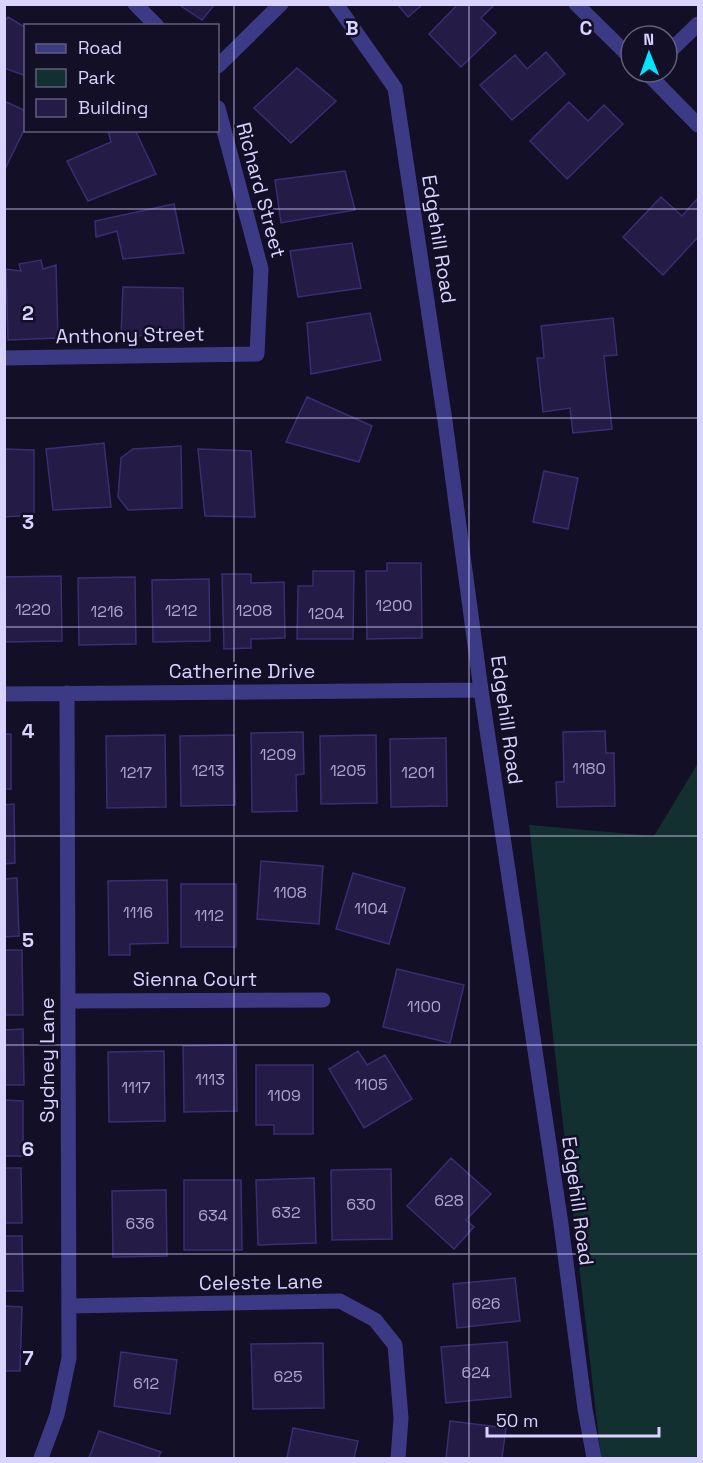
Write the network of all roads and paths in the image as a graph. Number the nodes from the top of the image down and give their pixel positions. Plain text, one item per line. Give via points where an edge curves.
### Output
1 (135, 4) edge
2 (281, 4) edge
3 (336, 4) edge
4 (576, 4) edge
5 (155, 24) edge
6 (699, 24) edge
7 (679, 43) edge
8 (619, 46) edge
9 (219, 65) edge
10 (659, 84) edge
11 (219, 112) edge
12 (699, 125) edge
13 (257, 354) joint
14 (4, 358) edge
15 (481, 690) junction
16 (67, 693) junction
17 (4, 694) edge
18 (323, 1000) dead end
19 (68, 1001) junction
20 (69, 1306) junction
21 (41, 1458) edge
22 (398, 1458) edge
23 (594, 1458) edge

1 - 5 street
2 - 9 street
3 - 15 street, Edgehill Road via 395,88
4 - 8 street
6 - 7 street
10 - 12 street
11 - 13 street, Richard Street via 261,269
13 - 14 street, Anthony Street
15 - 16 street, Catherine Drive
15 - 23 street, Edgehill Road
16 - 17 street, Catherine Drive
16 - 19 street, Sydney Lane
18 - 19 street, Sienna Court
19 - 20 street, Sydney Lane
20 - 21 street, Sydney Lane via 69,1358 57,1415
20 - 22 street, Celeste Lane via 339,1301 375,1320 395,1345 400,1418

